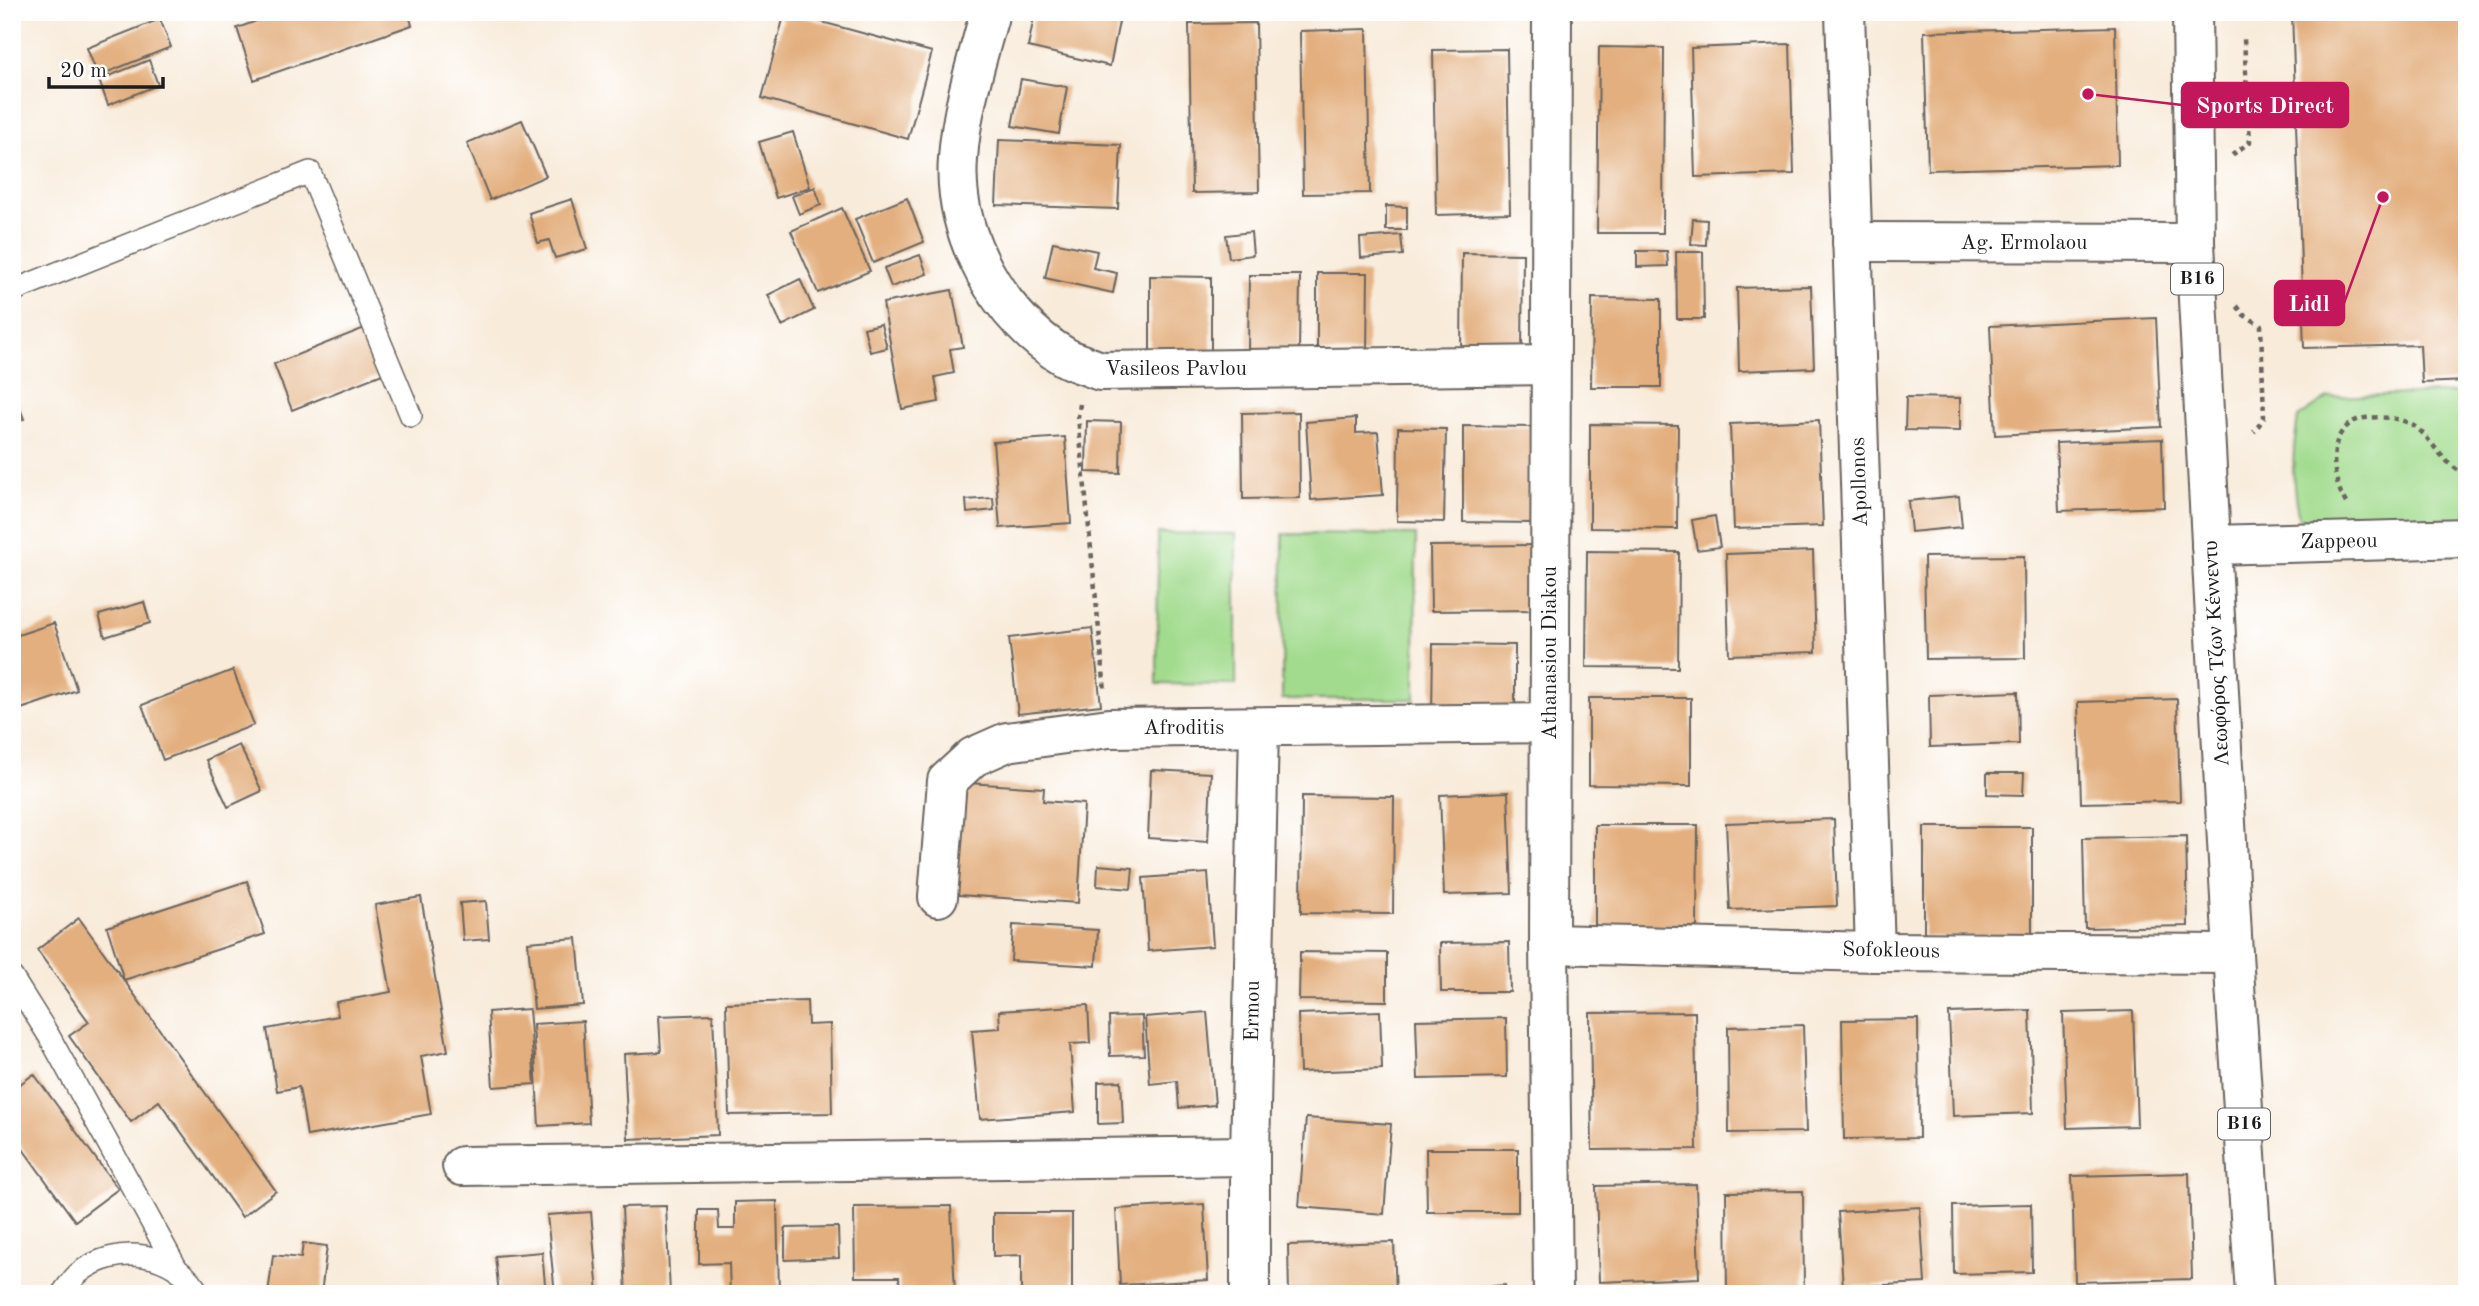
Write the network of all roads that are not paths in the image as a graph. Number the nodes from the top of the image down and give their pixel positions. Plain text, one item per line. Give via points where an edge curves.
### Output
1 (990, 12) edge
2 (1552, 12) edge
3 (1845, 12) edge
4 (2192, 12) edge
5 (1852, 242) junction
6 (2195, 243) junction
7 (12, 292) edge
8 (1550, 365) junction
9 (411, 416) dead end
10 (2467, 538) edge
11 (2211, 545) junction
12 (1550, 723) junction
13 (1259, 728) junction
14 (937, 897) dead end
15 (1549, 944) junction
16 (1875, 952) junction
17 (2232, 954) junction
18 (12, 976) edge
19 (1250, 1156) junction
20 (462, 1166) dead end
21 (177, 1269) junction
22 (62, 1294) edge
23 (199, 1294) edge
24 (1250, 1294) edge
25 (1553, 1294) edge
26 (2255, 1294) edge

1 - 8 street, Vasileos Pavlou via 966,103 958,160 966,226 986,275 1009,312 1067,358 1100,371
2 - 8 street, Athanasiou Diakou
3 - 5 street, Apollonos
4 - 6 street, Λεωφόρος Τζων Κέννεντυ / B16
5 - 6 street, Ag. Ermolaou
5 - 16 street, Apollonos
6 - 11 street, Λεωφόρος Τζων Κέννεντυ / B16
7 - 9 lane via 310,172
8 - 12 street, Athanasiou Diakou
10 - 11 street, Zappeou
11 - 17 street, Λεωφόρος Τζων Κέννεντυ / B16
12 - 13 street, Afroditis
12 - 15 street, Athanasiou Diakou
13 - 14 street, Afroditis via 1108,728 1007,742 973,757 947,781
13 - 19 street, Ermou
15 - 16 street, Sofokleous
15 - 25 street, Athanasiou Diakou
16 - 17 street, Sofokleous
17 - 26 street, Λεωφόρος Τζων Κέννεντυ / B16
18 - 21 lane
19 - 20 street
19 - 24 street, Ermou
21 - 22 lane via 153,1257 127,1254 101,1260 79,1273
21 - 23 lane

